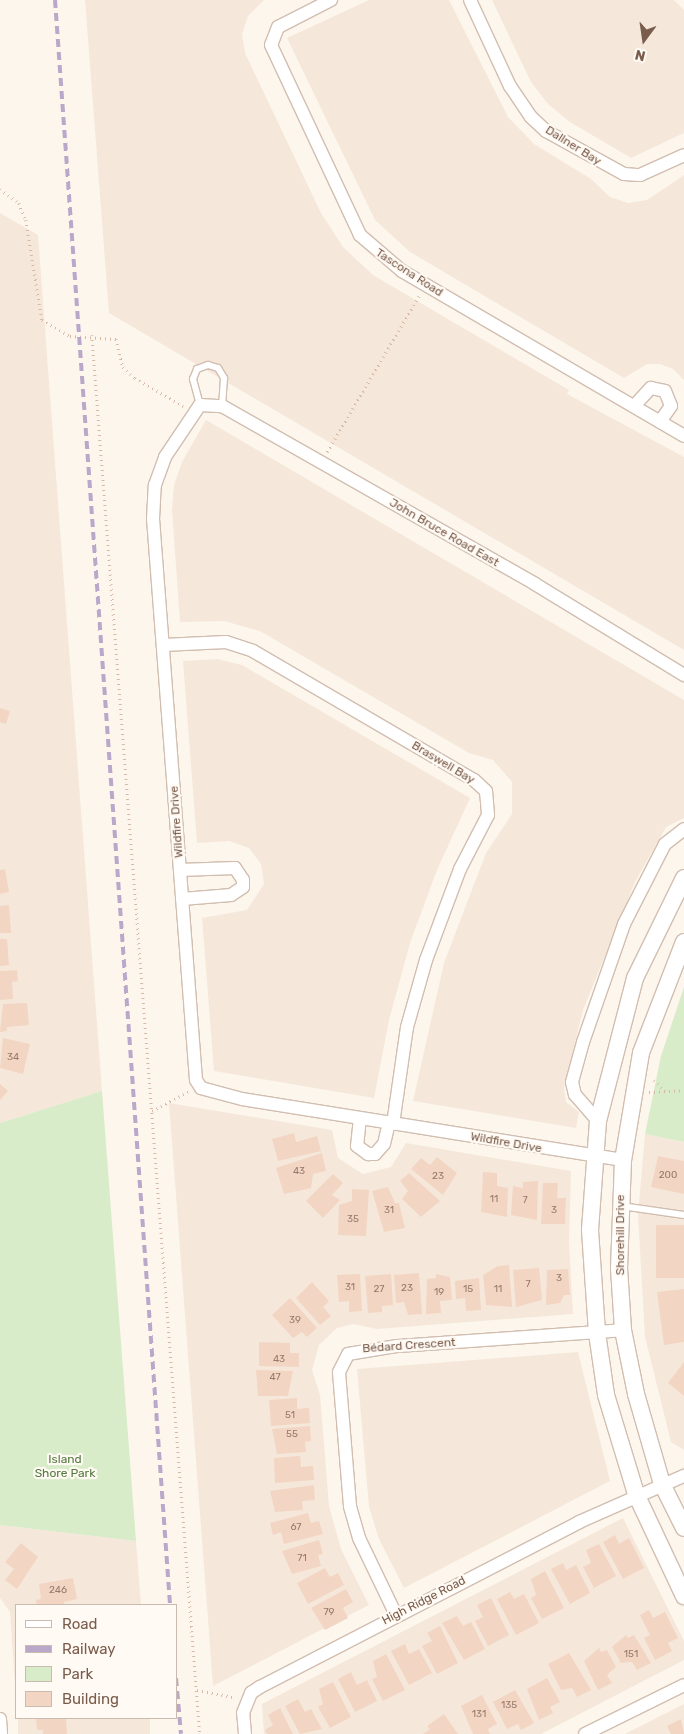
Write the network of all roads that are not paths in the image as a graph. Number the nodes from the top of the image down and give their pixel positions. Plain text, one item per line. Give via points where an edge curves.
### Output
1 (331, 0) edge
2 (470, 0) edge
3 (684, 155) edge
4 (222, 406) junction
5 (634, 406) junction
6 (196, 408) junction
7 (660, 422) junction
8 (684, 436) edge
9 (163, 645) junction
10 (684, 675) edge
11 (684, 829) edge
12 (180, 870) junction
13 (684, 878) edge
14 (182, 899) junction
15 (684, 942) edge
16 (360, 1118) junction
17 (598, 1121) junction
18 (391, 1123) junction
19 (594, 1157) junction
20 (623, 1160) junction
21 (620, 1206) junction
22 (684, 1215) edge
23 (624, 1330) junction
24 (597, 1333) junction
25 (684, 1476) edge
26 (662, 1484) junction
27 (636, 1494) junction
28 (684, 1528) edge
29 (684, 1596) edge
30 (396, 1615) junction
31 (684, 1685) edge
32 (0, 1719) edge
33 (1, 1734) edge
34 (245, 1734) edge
35 (585, 1734) edge

1 - 5 street, Tascona Road via 278,27 272,45 354,226 372,249 426,285
2 - 3 street, Dallner Bay via 514,94 546,131 624,174 640,175
4 - 6 street, John Bruce Road East
4 - 6 lane via 224,378 218,368 208,365 198,369 193,379
4 - 10 street, John Bruce Road East
5 - 7 street, Tascona Road
5 - 7 street via 651,388 665,392 671,406
6 - 9 street, Wildfire Drive via 165,457 156,485 153,519
7 - 8 street, Tascona Road
9 - 12 street, Wildfire Drive
9 - 18 street, Braswell Bay via 226,642 253,651 474,780 486,791 488,815 460,869 426,960 407,1027
11 - 17 street via 665,844 624,924 583,1042 572,1082 575,1095
12 - 14 street, Wildfire Drive
12 - 14 street via 235,868 243,880 243,887 231,896
13 - 17 street via 635,978
14 - 16 street, Wildfire Drive via 196,1080 200,1086 210,1093
15 - 20 street, Shorehill Drive via 641,1053
16 - 18 street, Wildfire Drive
16 - 18 street via 357,1146 368,1154 384,1144
17 - 19 street
18 - 19 street, Wildfire Drive
19 - 20 street, Wildfire Drive
19 - 24 street via 590,1230
20 - 21 street, Shorehill Drive
21 - 22 lane
21 - 23 street, Shorehill Drive
23 - 24 street, Bédard Crescent
23 - 26 street, Shorehill Drive via 636,1394
24 - 27 street via 606,1395
24 - 30 street, Bédard Crescent via 389,1347 348,1354 339,1372 350,1506 359,1538
25 - 26 street, High Ridge Road
26 - 27 street, High Ridge Road
26 - 28 street, Shorehill Drive
27 - 29 street
27 - 30 street, High Ridge Road
30 - 34 street, High Ridge Road via 260,1687 243,1712
31 - 35 street
32 - 33 street

